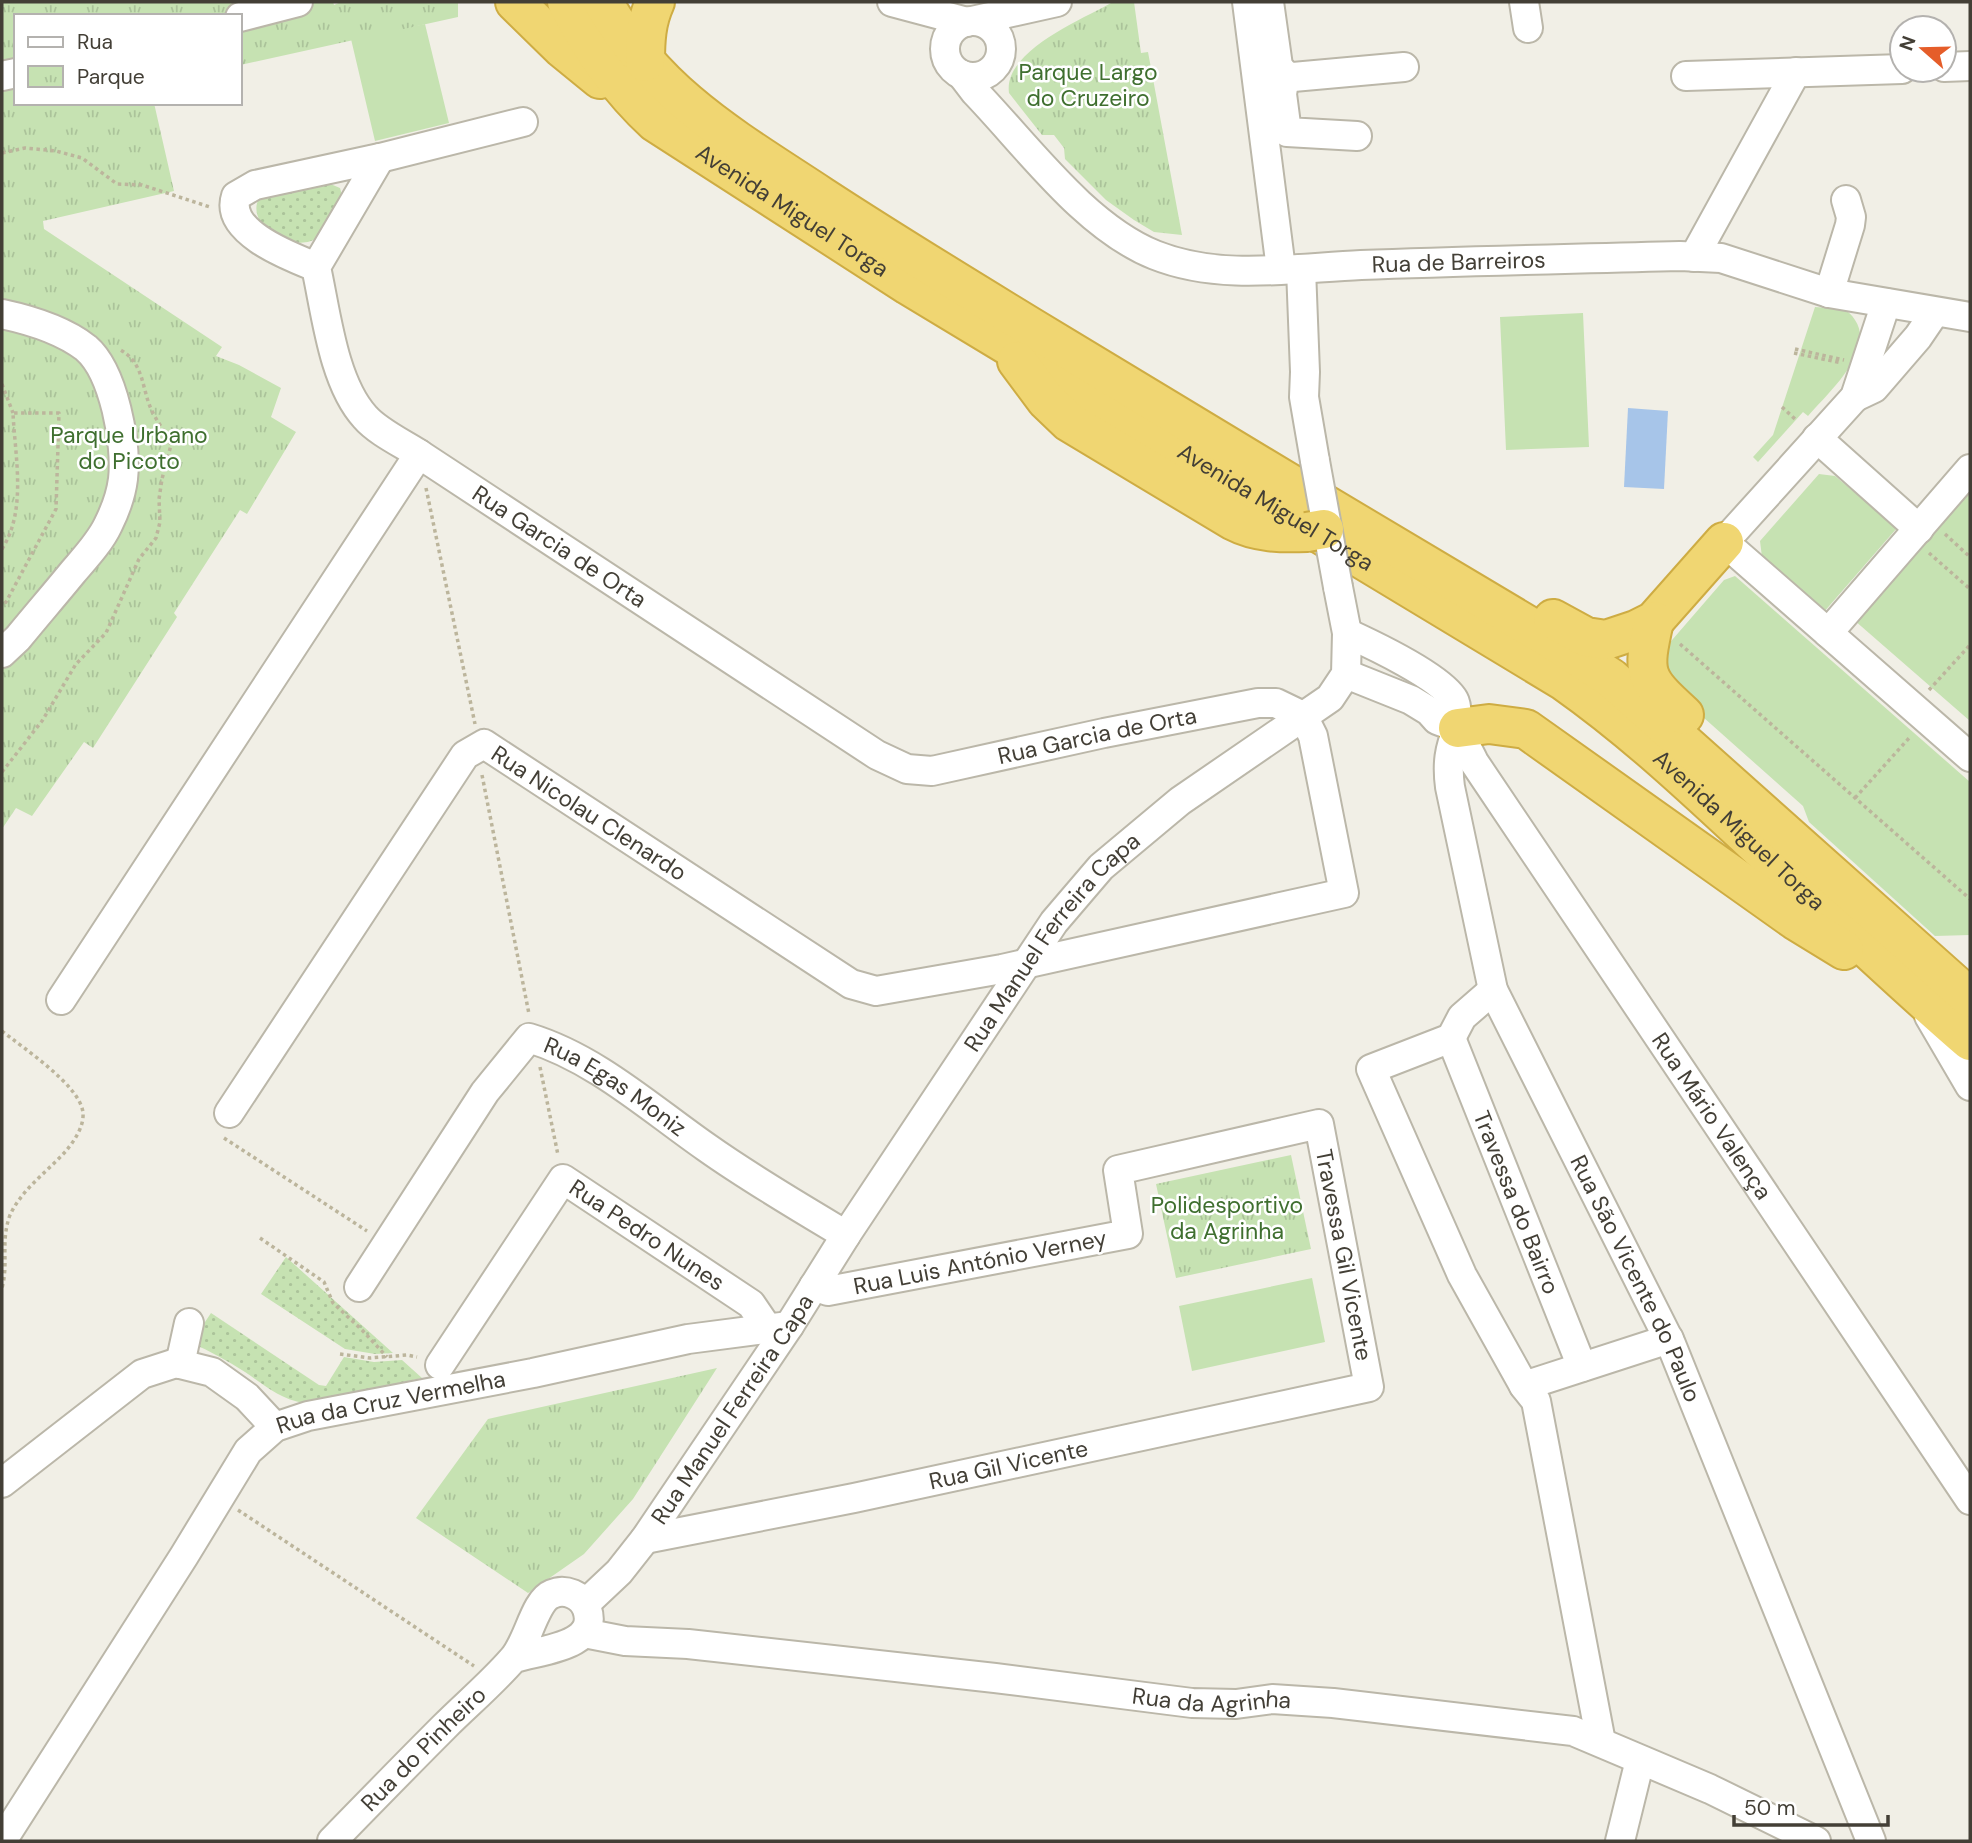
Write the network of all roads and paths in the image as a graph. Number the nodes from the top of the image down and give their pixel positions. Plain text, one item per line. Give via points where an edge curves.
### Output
1 (296, 2) edge
2 (515, 2) edge
3 (567, 2) edge
4 (603, 2) edge
5 (655, 2) edge
6 (1057, 2) edge
7 (1247, 2) edge
8 (1269, 2) edge
9 (900, 5) edge
10 (242, 16) edge
11 (969, 22) junction
12 (945, 51) junction
13 (645, 62) junction
14 (984, 66) junction
15 (1404, 67) dead end
16 (1888, 69) edge
17 (1796, 72) junction
18 (1285, 75) junction
19 (1686, 76) dead end
20 (631, 100) junction
21 (523, 121) dead end
22 (1357, 136) dead end
23 (2, 153) edge
24 (380, 158) junction
25 (1846, 200) dead end
26 (234, 215) junction
27 (1694, 257) junction
28 (316, 267) junction
29 (1291, 269) junction
30 (1829, 293) junction
31 (1886, 303) junction
32 (1935, 312) junction
33 (2, 314) edge
34 (1970, 317) edge
35 (1006, 345) junction
36 (1795, 351) dead end
37 (1852, 363) dead end
38 (2, 384) edge
39 (1854, 397) junction
40 (1782, 407) dead end
41 (13, 413) junction
42 (1795, 419) dead end
43 (1817, 438) junction
44 (419, 454) junction
45 (1970, 470) edge
46 (1919, 529) junction
47 (1319, 530) junction
48 (1724, 542) junction
49 (2, 549) edge
50 (1970, 557) edge
51 (1449, 578) junction
52 (1970, 589) edge
53 (2, 605) edge
54 (1662, 628) junction
55 (1347, 633) junction
56 (1828, 633) junction
57 (1970, 645) edge
58 (2, 653) edge
59 (1346, 674) junction
60 (1920, 713) junction
61 (1303, 716) junction
62 (1458, 728) junction
63 (481, 747) junction
64 (1970, 757) edge
65 (1856, 798) junction
66 (1778, 826) junction
67 (1970, 899) edge
68 (1027, 963) junction
69 (1493, 990) junction
70 (1917, 995) junction
71 (1970, 998) edge
72 (61, 1000) dead end
73 (2, 1031) edge
74 (1451, 1038) junction
75 (534, 1039) junction
76 (1970, 1041) edge
77 (1970, 1086) edge
78 (229, 1113) joint
79 (1319, 1124) joint
80 (563, 1178) junction
81 (846, 1235) junction
82 (260, 1238) dead end
83 (386, 1244) junction
84 (814, 1286) junction
85 (359, 1287) dead end
86 (2, 1288) edge
87 (189, 1323) dead end
88 (779, 1327) junction
89 (1669, 1339) junction
90 (340, 1354) dead end
91 (387, 1357) junction
92 (431, 1363) joint
93 (180, 1364) junction
94 (1582, 1367) junction
95 (1524, 1386) junction
96 (1369, 1387) joint
97 (275, 1427) junction
98 (2, 1483) edge
99 (219, 1498) junction
100 (1970, 1500) edge
101 (645, 1539) junction
102 (585, 1604) junction
103 (535, 1620) junction
104 (573, 1639) junction
105 (514, 1658) junction
106 (493, 1678) junction
107 (1601, 1742) junction
108 (1640, 1760) junction
109 (1862, 1835) edge
110 (2, 1841) edge
111 (332, 1841) edge
112 (1620, 1841) edge
113 (1816, 1841) edge

1 - 10 street
2 - 20 highway via 562,48
3 - 20 highway, Avenida Miguel Torga
4 - 13 highway, Avenida Miguel Torga
5 - 13 highway via 648,17
6 - 11 street
6 - 14 street
7 - 29 street
8 - 18 street via 1278,66
9 - 11 street
9 - 12 street via 924,24
11 - 12 street via 950,33
11 - 14 street via 988,25 999,38
12 - 14 street via 953,69
13 - 51 highway, Avenida Miguel Torga via 708,120 925,263
14 - 29 street, Rua de Barreiros via 997,115 1070,195 1115,232 1154,254 1200,268
15 - 18 street
16 - 17 street
17 - 19 street
17 - 27 street
18 - 22 street via 1282,94 1287,132
20 - 35 highway, Avenida Miguel Torga via 655,122
21 - 24 street
23 - 26 path via 25,148 69,154 117,184 142,185
24 - 26 street via 255,185 236,195
24 - 28 street
25 - 30 street via 1850,225
26 - 28 street via 272,247
27 - 29 street, Rua de Barreiros
27 - 30 street, Rua de Barreiros via 1721,258
28 - 44 street, Rua Garcia de Orta via 340,375 350,398 366,419
29 - 47 street, bridge
30 - 31 street, Rua de Barreiros
31 - 32 street, Rua de Barreiros
31 - 39 street
32 - 34 street, Rua de Barreiros
32 - 39 street via 1874,388
33 - 58 street via 55,331 87,349 109,386 124,454 123,481 107,528
35 - 47 highway via 1046,400 1089,435 1247,528 1283,533
35 - 70 highway, Avenida Miguel Torga via 1564,681 1696,788
36 - 37 path
38 - 41 path
39 - 43 street
40 - 42 path
41 - 49 path via 18,505
41 - 53 path via 59,413 56,509
43 - 46 street
43 - 48 street
44 - 61 street, Rua Garcia de Orta via 877,755 907,769 932,771 1258,703 1276,703
44 - 63 path
44 - 72 street
45 - 46 street
46 - 50 path
46 - 52 path
46 - 56 street
47 - 55 street, bridge
48 - 54 highway
48 - 56 street
51 - 54 highway via 1499,589 1586,638 1606,640
51 - 66 highway, Avenida Miguel Torga via 1611,678
54 - 65 path
54 - 66 highway via 1646,668 1659,693 1770,793
55 - 59 street
55 - 62 street, Rua Mário Valença via 1444,688 1455,701
56 - 60 street
57 - 60 path
59 - 61 street, Rua Manuel Ferreira Capa via 1330,698
59 - 62 street via 1411,700 1437,720
60 - 64 street
60 - 65 path
61 - 68 street, Rua Manuel Ferreira Capa via 1180,801 1101,867 1054,922
61 - 68 street, Rua Nicolau Clenardo via 1312,736 1344,892
62 - 69 street, Rua São Vicente do Paulo via 1448,757 1450,787
62 - 70 highway via 1489,724 1526,729 1795,919
62 - 100 street, Rua Mário Valença via 1474,762
63 - 68 street, Rua Nicolau Clenardo via 850,984 876,991
63 - 75 path
63 - 78 street, Rua Nicolau Clenardo via 465,755
65 - 67 path
66 - 71 highway, Avenida Miguel Torga
68 - 81 street, Rua Manuel Ferreira Capa
69 - 74 street via 1462,1017
69 - 89 street, Rua São Vicente do Paulo
70 - 76 highway, Avenida Miguel Torga
70 - 77 street
73 - 86 path via 64,1083 79,1099 83,1115 78,1134 65,1152 11,1213 2,1235
74 - 94 street, Travessa do Bairro
74 - 95 street via 1371,1069 1462,1275
75 - 80 path
75 - 81 street, Rua Egas Moniz via 558,1047 625,1088 706,1148
75 - 83 street, Rua Egas Moniz via 529,1038 485,1092
78 - 83 path via 216,1132
79 - 84 street, Rua Luis António Verney via 1118,1170 1128,1234 828,1291
79 - 96 street, Travessa Gil Vicente
80 - 88 street, Rua Pedro Nunes
80 - 92 street, Rua Pedro Nunes
81 - 84 street, Rua Manuel Ferreira Capa
82 - 91 path via 324,1282 333,1303
83 - 85 street, Rua Egas Moniz
84 - 88 street, Rua Manuel Ferreira Capa
87 - 93 street
88 - 97 street, Rua da Cruz Vermelha via 688,1339 308,1416
88 - 101 street, Rua Manuel Ferreira Capa
89 - 94 street
89 - 109 street, Rua São Vicente do Paulo
90 - 91 path
91 - 92 path via 414,1355
93 - 97 street via 212,1372 247,1397
93 - 98 street via 142,1374
94 - 95 street
95 - 107 street via 1536,1401
96 - 101 street, Rua Gil Vicente
97 - 99 street, Rua da Cruz Vermelha via 248,1451
99 - 106 path
99 - 110 street, Rua da Cruz Vermelha
101 - 102 street, Rua Manuel Ferreira Capa via 619,1573
102 - 103 street, Rua do Pinheiro via 565,1591 553,1593 542,1601
102 - 104 street via 588,1623
103 - 104 street via 544,1639
103 - 105 street, Rua do Pinheiro
104 - 105 street, Rua do Pinheiro
104 - 107 street, Rua da Agrinha via 688,1644 1192,1703 1272,1699 1343,1704 1573,1731
105 - 106 street, Rua do Pinheiro
106 - 111 street, Rua do Pinheiro
107 - 108 street, Rua da Agrinha
108 - 112 street
108 - 113 street, Rua da Agrinha

